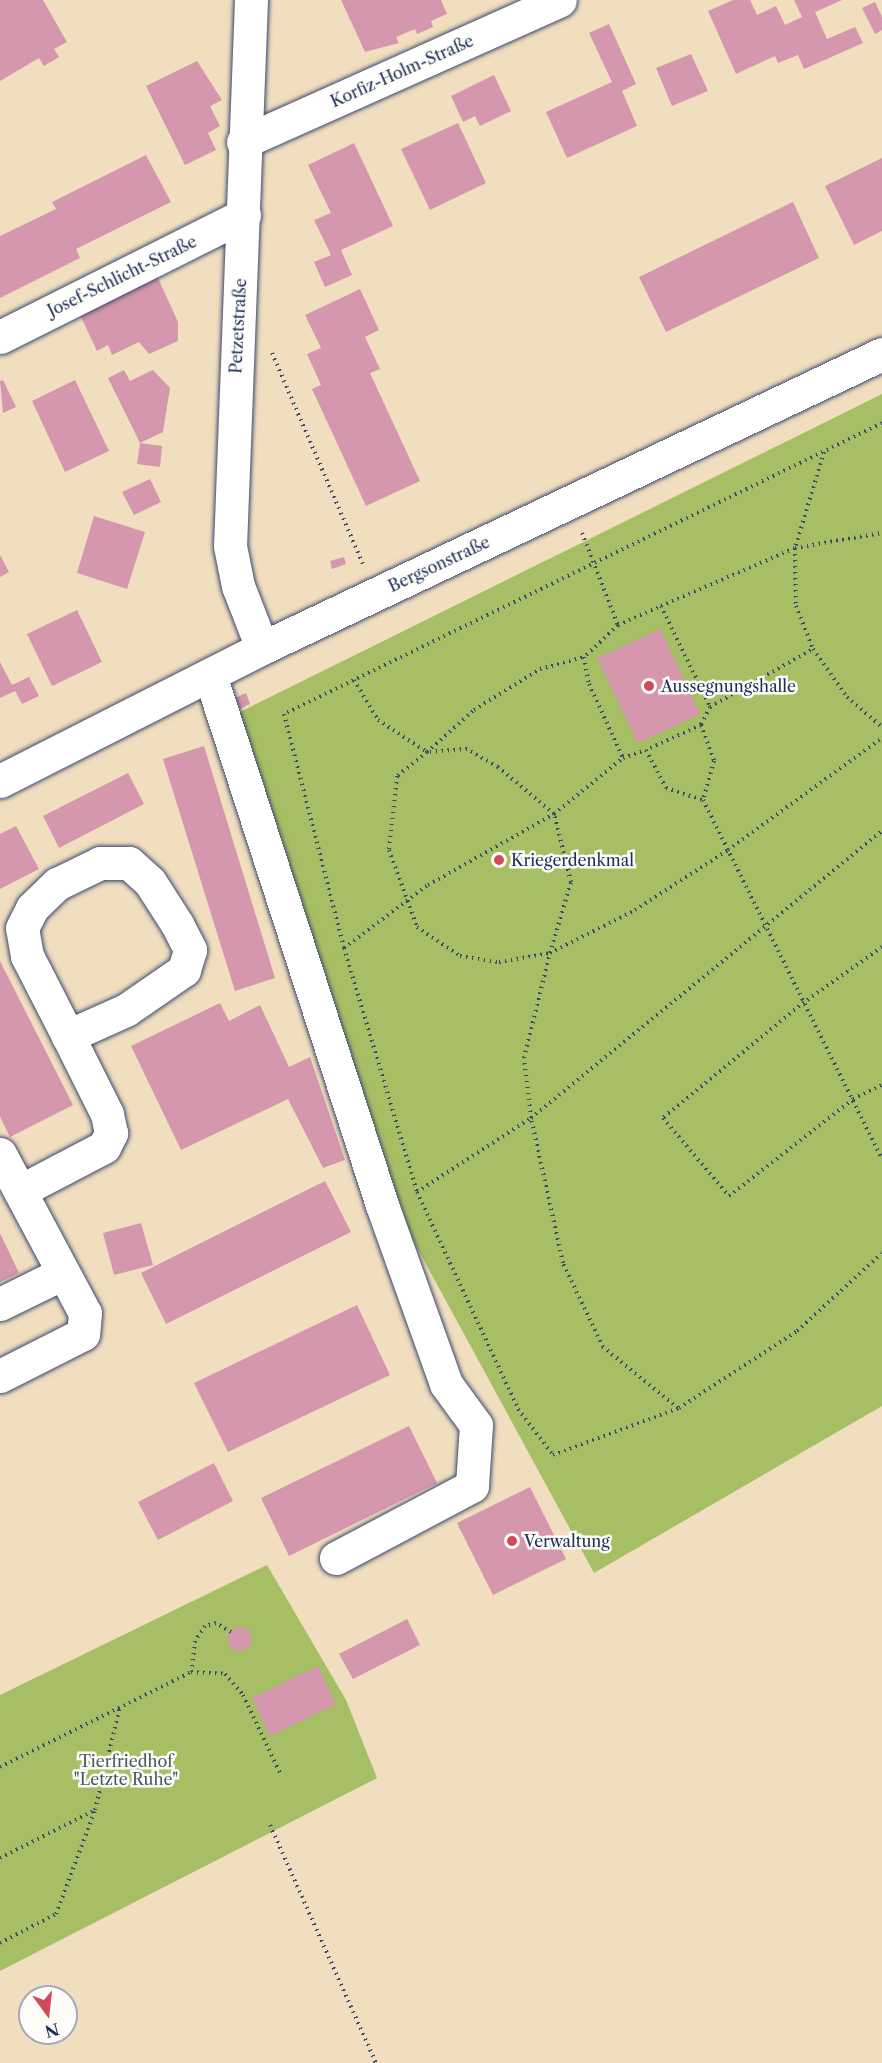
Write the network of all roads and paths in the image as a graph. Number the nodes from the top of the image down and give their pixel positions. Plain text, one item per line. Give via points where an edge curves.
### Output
1 (560, 0) edge
2 (250, 1) edge
3 (243, 142) junction
4 (244, 215) junction
5 (0, 337) edge
6 (268, 343) dead end
7 (882, 354) edge
8 (882, 423) edge
9 (824, 452) junction
10 (579, 525) dead end
11 (882, 533) edge
12 (795, 548) junction
13 (592, 561) junction
14 (365, 570) dead end
15 (661, 606) junction
16 (618, 625) junction
17 (262, 648) junction
18 (813, 649) junction
19 (584, 657) junction
20 (210, 675) junction
21 (354, 680) junction
22 (710, 706) junction
23 (701, 725) junction
24 (882, 728) edge
25 (882, 738) edge
26 (646, 750) junction
27 (427, 752) junction
28 (623, 758) junction
29 (0, 781) edge
30 (703, 800) junction
31 (554, 814) junction
32 (882, 831) edge
33 (728, 850) junction
34 (404, 904) junction
35 (32, 908) junction
36 (0, 919) edge
37 (768, 927) junction
38 (882, 947) edge
39 (344, 948) junction
40 (550, 953) junction
41 (804, 1002) junction
42 (68, 1036) junction
43 (882, 1085) edge
44 (853, 1099) junction
45 (531, 1118) junction
46 (0, 1154) edge
47 (882, 1159) edge
48 (20, 1191) junction
49 (417, 1192) junction
50 (882, 1253) edge
51 (63, 1273) junction
52 (0, 1304) edge
53 (0, 1376) edge
54 (679, 1408) junction
55 (336, 1558) dead end
56 (231, 1632) dead end
57 (191, 1672) junction
58 (120, 1707) junction
59 (0, 1767) edge
60 (280, 1773) dead end
61 (96, 1810) junction
62 (270, 1825) dead end
63 (0, 1858) edge
64 (0, 1943) edge
65 (376, 2063) edge

1 - 3 street, Korfiz-Holm-Straße
2 - 3 street, Petzetstraße
3 - 4 street, Petzetstraße
4 - 5 street, Josef-Schlicht-Straße
4 - 17 street, Petzetstraße via 230,546 238,586
6 - 14 path
7 - 17 street, Bergsonstraße
8 - 9 path
9 - 12 path
9 - 13 path
10 - 13 path
11 - 12 path
12 - 15 path
12 - 18 path via 796,606
13 - 16 path
13 - 21 path
15 - 16 path
15 - 22 path
16 - 19 path
17 - 20 street, Bergsonstraße
18 - 22 path
18 - 24 path via 847,697
19 - 27 path via 540,669 474,710
19 - 28 path via 589,684
20 - 29 street, Bergsonstraße
20 - 55 street via 414,1295 446,1384 476,1425 472,1486
21 - 27 path via 378,720
21 - 39 path via 284,714
22 - 23 path
23 - 26 path
23 - 30 path via 714,761
25 - 33 path
26 - 28 path
26 - 30 path via 666,788
27 - 31 path via 467,749 498,767
27 - 34 path via 397,776 392,803 389,850
28 - 31 path
30 - 33 path
31 - 34 path
31 - 40 path via 571,882
32 - 37 path
33 - 37 path
33 - 40 path via 635,910
34 - 39 path
34 - 40 path via 417,927 460,956 499,962
35 - 36 street
35 - 42 street via 22,928 27,956
35 - 42 street via 57,884 100,863 129,863 150,882 190,950 184,970 126,1010
37 - 41 path
37 - 45 path
38 - 41 path
39 - 49 path
40 - 45 path via 524,1058
41 - 44 path
41 - 44 path via 663,1118 729,1196
42 - 48 street via 111,1133 104,1147
43 - 44 path
44 - 47 path
45 - 49 path
45 - 54 path via 563,1263 603,1347
46 - 48 street
48 - 51 street
49 - 54 path via 518,1409 553,1455
50 - 54 path via 796,1331
51 - 52 street
51 - 53 street via 85,1313 83,1334
56 - 57 path via 216,1623 205,1626 195,1641
57 - 58 path
57 - 60 path via 225,1674 243,1695
58 - 59 path
58 - 61 path
61 - 63 path
61 - 64 path via 56,1914
62 - 65 path

